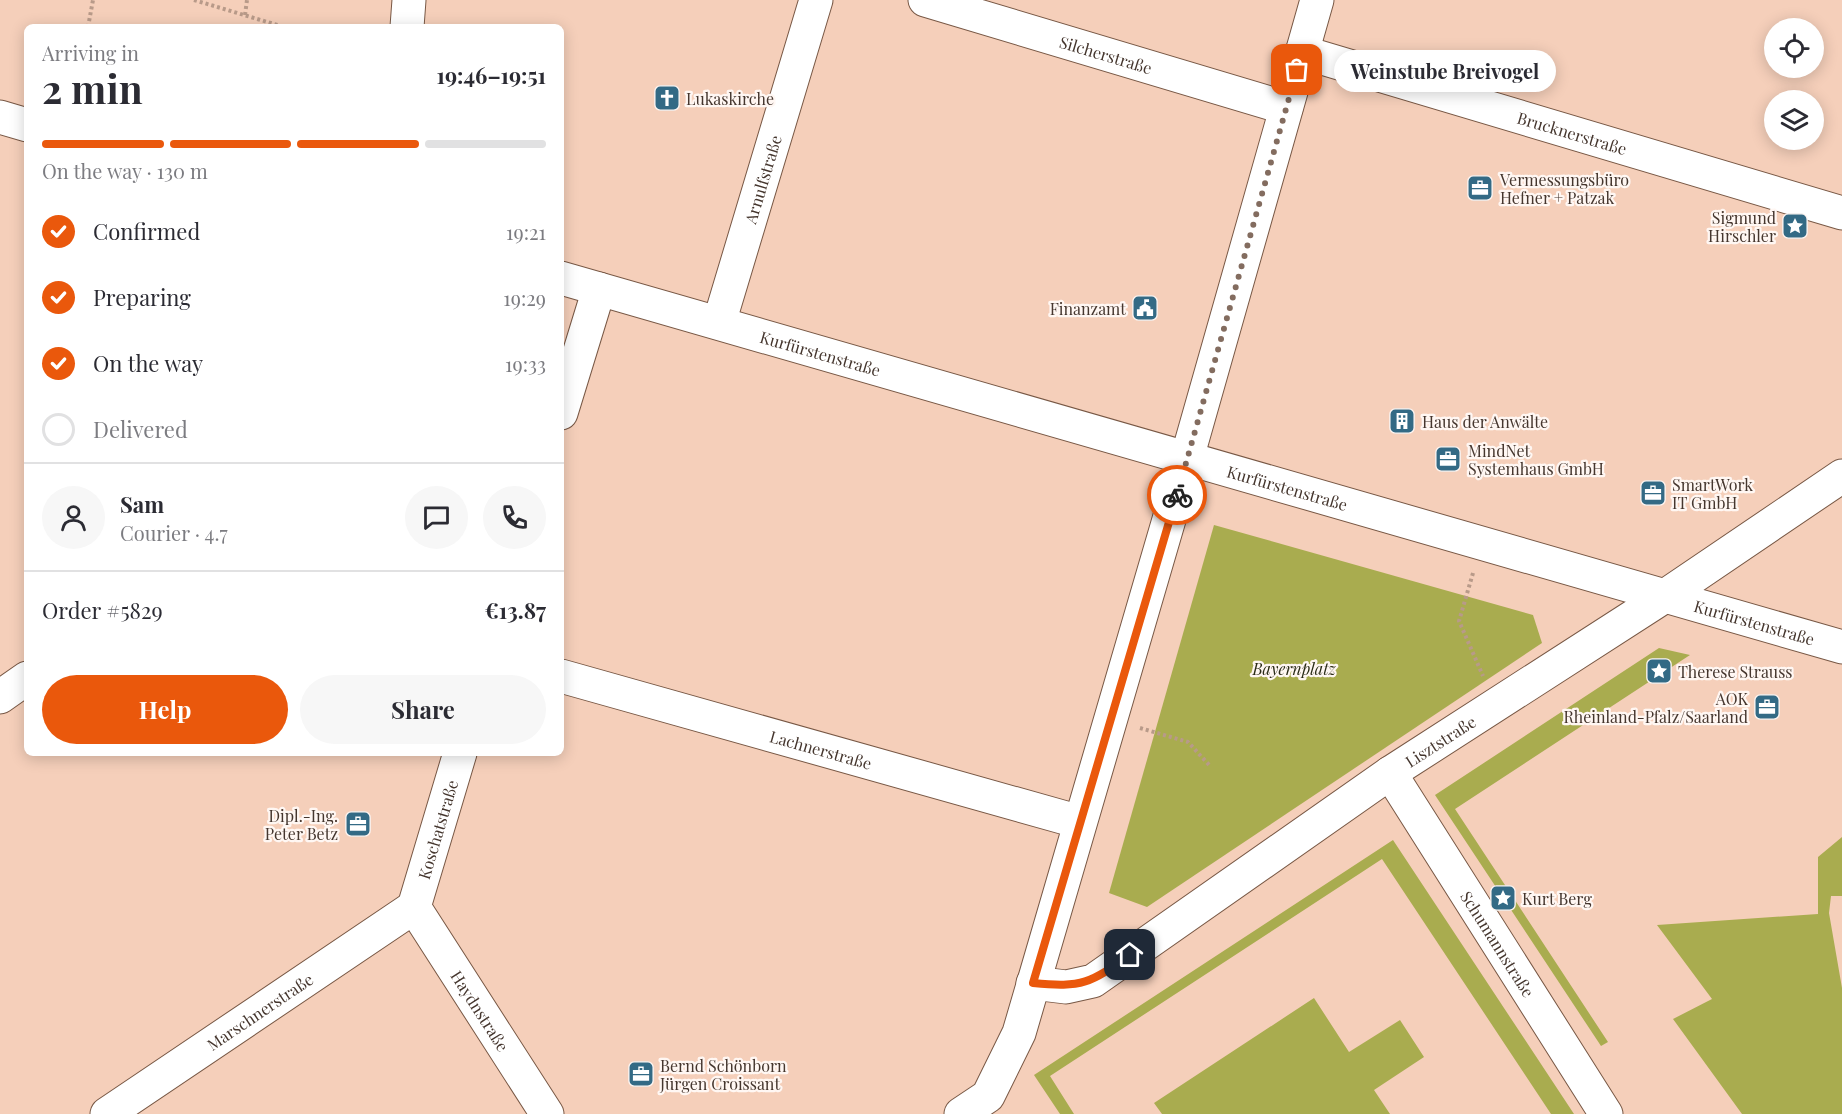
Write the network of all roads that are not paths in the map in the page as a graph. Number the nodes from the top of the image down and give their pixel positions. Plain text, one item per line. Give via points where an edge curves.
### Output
1 (409, 0) edge
2 (816, 0) edge
3 (925, 0) edge
4 (1317, 0) edge
5 (407, 24) edge
6 (1302, 52) junction
7 (1286, 108) junction
8 (0, 117) edge
9 (24, 124) edge
10 (1842, 213) edge
11 (564, 279) edge
12 (598, 289) junction
13 (719, 323) junction
14 (564, 403) edge
15 (1187, 458) junction
16 (1842, 476) edge
17 (1665, 596) junction
18 (1842, 647) edge
19 (564, 677) edge
20 (24, 680) edge
21 (0, 697) edge
22 (459, 756) edge
23 (1390, 773) junction
24 (1080, 822) junction
25 (414, 907) junction
26 (1033, 983) junction
27 (982, 1108) edge
28 (107, 1114) edge
29 (547, 1114) edge
30 (1606, 1114) edge

1 - 5 street
2 - 13 street, Arnulfstraße
3 - 7 street, Silcherstraße
4 - 6 street
6 - 7 street
6 - 10 street, Brucknerstraße
7 - 15 street
8 - 9 street
11 - 12 street, Kurfürstenstraße
12 - 13 street, Kurfürstenstraße
12 - 14 street
13 - 15 street, Kurfürstenstraße
15 - 17 street, Kurfürstenstraße
15 - 24 street
16 - 17 street, Lisztstraße
17 - 18 street, Kurfürstenstraße
17 - 23 street, Lisztstraße
19 - 24 street, Lachnerstraße
20 - 21 street
22 - 25 street, Koschatstraße
23 - 26 street, Lisztstraße via 1093,981 1066,987
23 - 30 street, Schumannstraße
24 - 26 street
25 - 28 street, Marschnerstraße
25 - 29 street, Haydnstraße
26 - 27 street via 1019,1033

